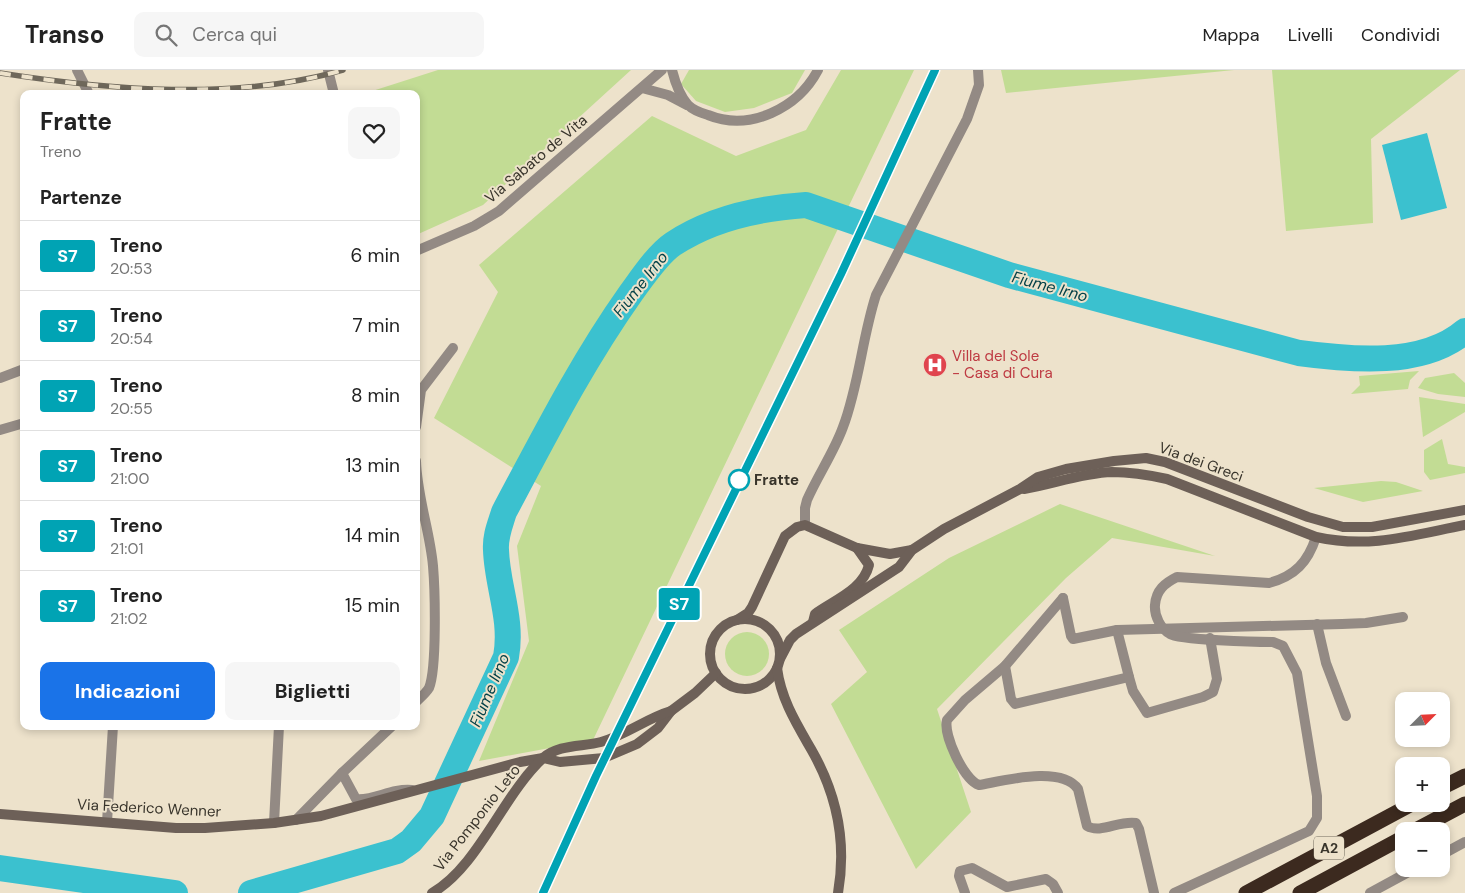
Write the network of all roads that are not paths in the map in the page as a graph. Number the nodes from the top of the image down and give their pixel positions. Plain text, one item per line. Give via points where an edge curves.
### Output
1 (77, 70) edge
2 (328, 70) edge
3 (662, 70) edge
4 (672, 70) edge
5 (818, 70) edge
6 (978, 70) edge
7 (642, 88) junction
8 (87, 90) edge
9 (333, 90) edge
10 (688, 105) junction
11 (420, 249) edge
12 (453, 348) dead end
13 (20, 370) edge
14 (0, 378) edge
15 (420, 397) edge
16 (20, 424) edge
17 (0, 430) edge
18 (1020, 489) junction
19 (420, 496) edge
20 (1465, 510) edge
21 (805, 524) junction
22 (1465, 525) edge
23 (1316, 537) junction
24 (858, 548) junction
25 (912, 550) junction
26 (1403, 617) dead end
27 (737, 620) junction
28 (813, 622) junction
29 (1317, 624) junction
30 (1161, 627) junction
31 (1117, 630) junction
32 (1210, 638) junction
33 (778, 664) junction
34 (1005, 666) junction
35 (716, 673) junction
36 (1129, 677) junction
37 (420, 698) edge
38 (671, 711) junction
39 (1346, 716) dead end
40 (113, 730) edge
41 (279, 730) edge
42 (388, 730) edge
43 (544, 758) junction
44 (342, 773) junction
45 (1465, 776) edge
46 (1450, 784) edge
47 (416, 790) junction
48 (1465, 804) edge
49 (1397, 812) edge
50 (0, 814) edge
51 (296, 820) junction
52 (107, 822) junction
53 (1431, 822) edge
54 (274, 823) junction
55 (1395, 842) edge
56 (1465, 842) edge
57 (1450, 850) edge
58 (1399, 877) edge
59 (432, 893) edge
60 (838, 893) edge
61 (965, 893) edge
62 (1058, 893) edge
63 (1154, 893) edge
64 (1174, 893) edge
65 (1246, 893) edge
66 (1300, 893) edge
67 (1370, 893) edge

1 - 8 street
2 - 9 street
3 - 7 street, Via Sabato de Vita
4 - 10 street via 676,86
5 - 10 street via 798,99 762,116 728,120
6 - 21 street via 979,84 966,120 876,295 848,412 808,500
7 - 10 street
7 - 11 street, Via Sabato de Vita via 500,211
12 - 15 street via 421,390
13 - 14 street
16 - 17 street
18 - 20 main road, Via dei Greci via 1038,477 1066,468 1146,458 1165,462 1308,517 1343,527 1372,527
18 - 23 main road, Via dei Greci via 1112,472 1167,479
18 - 25 main road, Via dei Greci via 966,516
19 - 37 street via 433,566 434,614 432,678
21 - 24 main road, Via dei Greci
21 - 27 main road via 785,536 748,613
22 - 23 main road, Via dei Greci via 1362,543
23 - 30 street via 1302,566 1282,580 1269,583 1178,577 1166,582 1158,592 1154,607
24 - 25 main road, Via dei Greci via 890,554
24 - 28 main road, Via dei Greci via 869,565 866,576 815,614
25 - 28 main road, Via dei Greci via 899,567
26 - 29 street via 1366,623
27 - 33 main road via 754,620 769,628 778,642
27 - 35 main road via 719,631 713,641 712,663
28 - 33 main road, Via dei Greci via 790,640
29 - 30 street
29 - 39 street via 1326,663
30 - 31 street
30 - 32 street via 1177,637
31 - 34 street via 1074,639 1070,636 1063,598
31 - 36 street
32 - 36 street via 1217,679 1209,695 1147,713 1133,691
32 - 64 street via 1273,642 1283,646 1288,654 1297,673 1317,796 1317,818 1304,834
33 - 35 main road via 763,684 743,688 723,680
33 - 60 main road via 779,683 790,715 828,784 840,821 842,851
34 - 36 street via 1011,699 1015,704
34 - 63 street via 947,720 947,732 964,774 979,785 1031,775 1064,780 1078,789 1086,826 1098,828 1136,823
35 - 38 main road, Via Federico Wenner
38 - 43 main road via 602,741 557,749
38 - 43 main road, Via Federico Wenner via 658,728 637,744 604,758 560,762
40 - 52 street
41 - 54 street
42 - 44 street
43 - 47 main road, Via Federico Wenner
43 - 59 main road, Via Pomponio Leto via 510,797 467,860
44 - 47 street, Via Federico Wenner via 358,800 394,790
44 - 51 street
45 - 46 highway
47 - 51 main road, Via Federico Wenner
48 - 53 highway
49 - 65 highway, A2
50 - 52 main road, Via Federico Wenner
51 - 54 main road, Via Federico Wenner
52 - 54 main road, Via Federico Wenner via 205,828
55 - 66 highway, A2
56 - 57 street
58 - 67 street
61 - 62 street via 960,871 972,868 1007,887 1046,880

